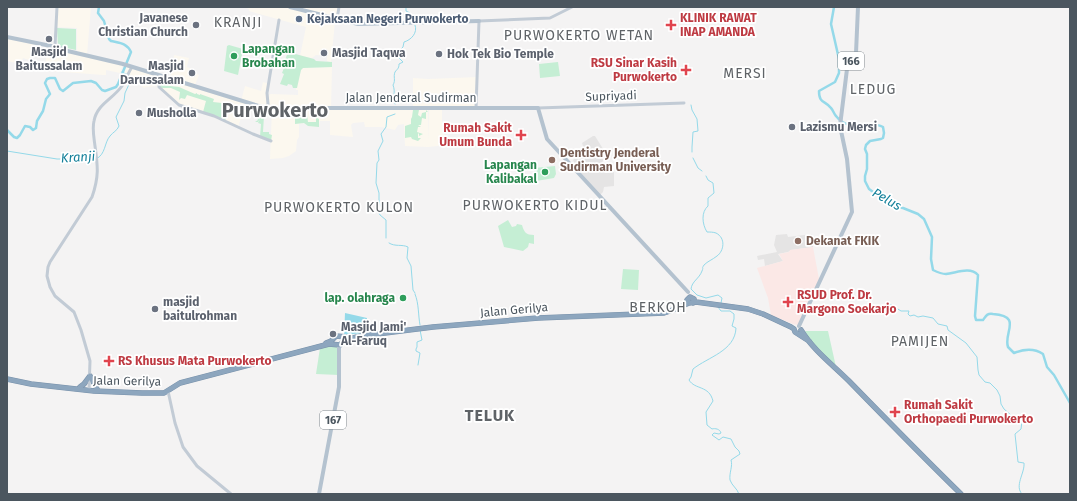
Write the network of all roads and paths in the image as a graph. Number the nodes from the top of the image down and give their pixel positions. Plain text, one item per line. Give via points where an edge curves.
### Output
1 (57, 7) edge
2 (290, 7) edge
3 (339, 7) edge
4 (572, 7) edge
5 (858, 7) edge
6 (337, 19) junction
7 (280, 20) dead end
8 (479, 21) junction
9 (7, 37) edge
10 (54, 46) junction
11 (128, 66) junction
12 (160, 76) junction
13 (684, 103) dead end
14 (268, 106) junction
15 (476, 108) junction
16 (538, 108) junction
17 (271, 140) dead end
18 (688, 292) joint
19 (691, 300) junction
20 (590, 315) junction
21 (519, 318) junction
22 (798, 329) junction
23 (367, 334) junction
24 (341, 336) junction
25 (334, 339) junction
26 (339, 344) junction
27 (308, 348) junction
28 (90, 376) junction
29 (7, 378) edge
30 (186, 380) junction
31 (28, 383) junction
32 (80, 388) junction
33 (89, 388) junction
34 (95, 390) junction
35 (168, 391) junction
36 (231, 494) edge
37 (319, 494) edge
38 (961, 494) edge

1 - 10 main road
2 - 6 main road
3 - 6 main road
4 - 8 main road via 550,18
5 - 22 main road, 166 via 856,53 847,69 840,126 847,160 852,212
6 - 8 main road via 358,24
7 - 14 main road via 267,93
8 - 15 main road
9 - 10 main road, Jalan Jenderal Sudirman
10 - 11 main road, Jalan Jenderal Sudirman
11 - 12 main road, Jalan Jenderal Sudirman
11 - 28 main road via 122,86 95,115 93,125 98,179 92,197 50,262 47,275 55,296 76,316 90,361
12 - 14 main road, Jalan Jenderal Sudirman
12 - 17 main road via 159,88 178,104
13 - 16 main road, Supriyadi
14 - 15 main road, Jalan Jenderal Sudirman
15 - 16 main road, Jalan Jenderal Sudirman
16 - 18 main road via 546,137
18 - 19 main road
19 - 20 highway via 670,311
19 - 22 highway via 748,309
20 - 21 highway, Jalan Gerilya
20 - 21 highway, Jalan Gerilya
21 - 23 highway, Jalan Gerilya
22 - 38 highway
23 - 24 highway, Jalan Gerilya via 346,338
23 - 26 highway, Jalan Gerilya via 347,339
24 - 25 highway, Jalan Gerilya
24 - 26 highway via 343,340
25 - 26 highway
25 - 27 highway, Jalan Gerilya
26 - 27 highway, Jalan Gerilya
26 - 37 main road, 167 via 339,387
27 - 30 highway, Jalan Gerilya
28 - 32 highway
28 - 33 main road
28 - 34 highway
29 - 31 highway, Jalan Gerilya
30 - 34 highway, Jalan Gerilya via 163,391
30 - 35 highway, Jalan Gerilya
31 - 32 highway, Jalan Gerilya
31 - 34 highway, Jalan Gerilya
32 - 33 highway, Jalan Gerilya
33 - 34 highway, Jalan Gerilya
34 - 35 highway, Jalan Gerilya via 142,393
35 - 36 main road via 183,447 197,466

